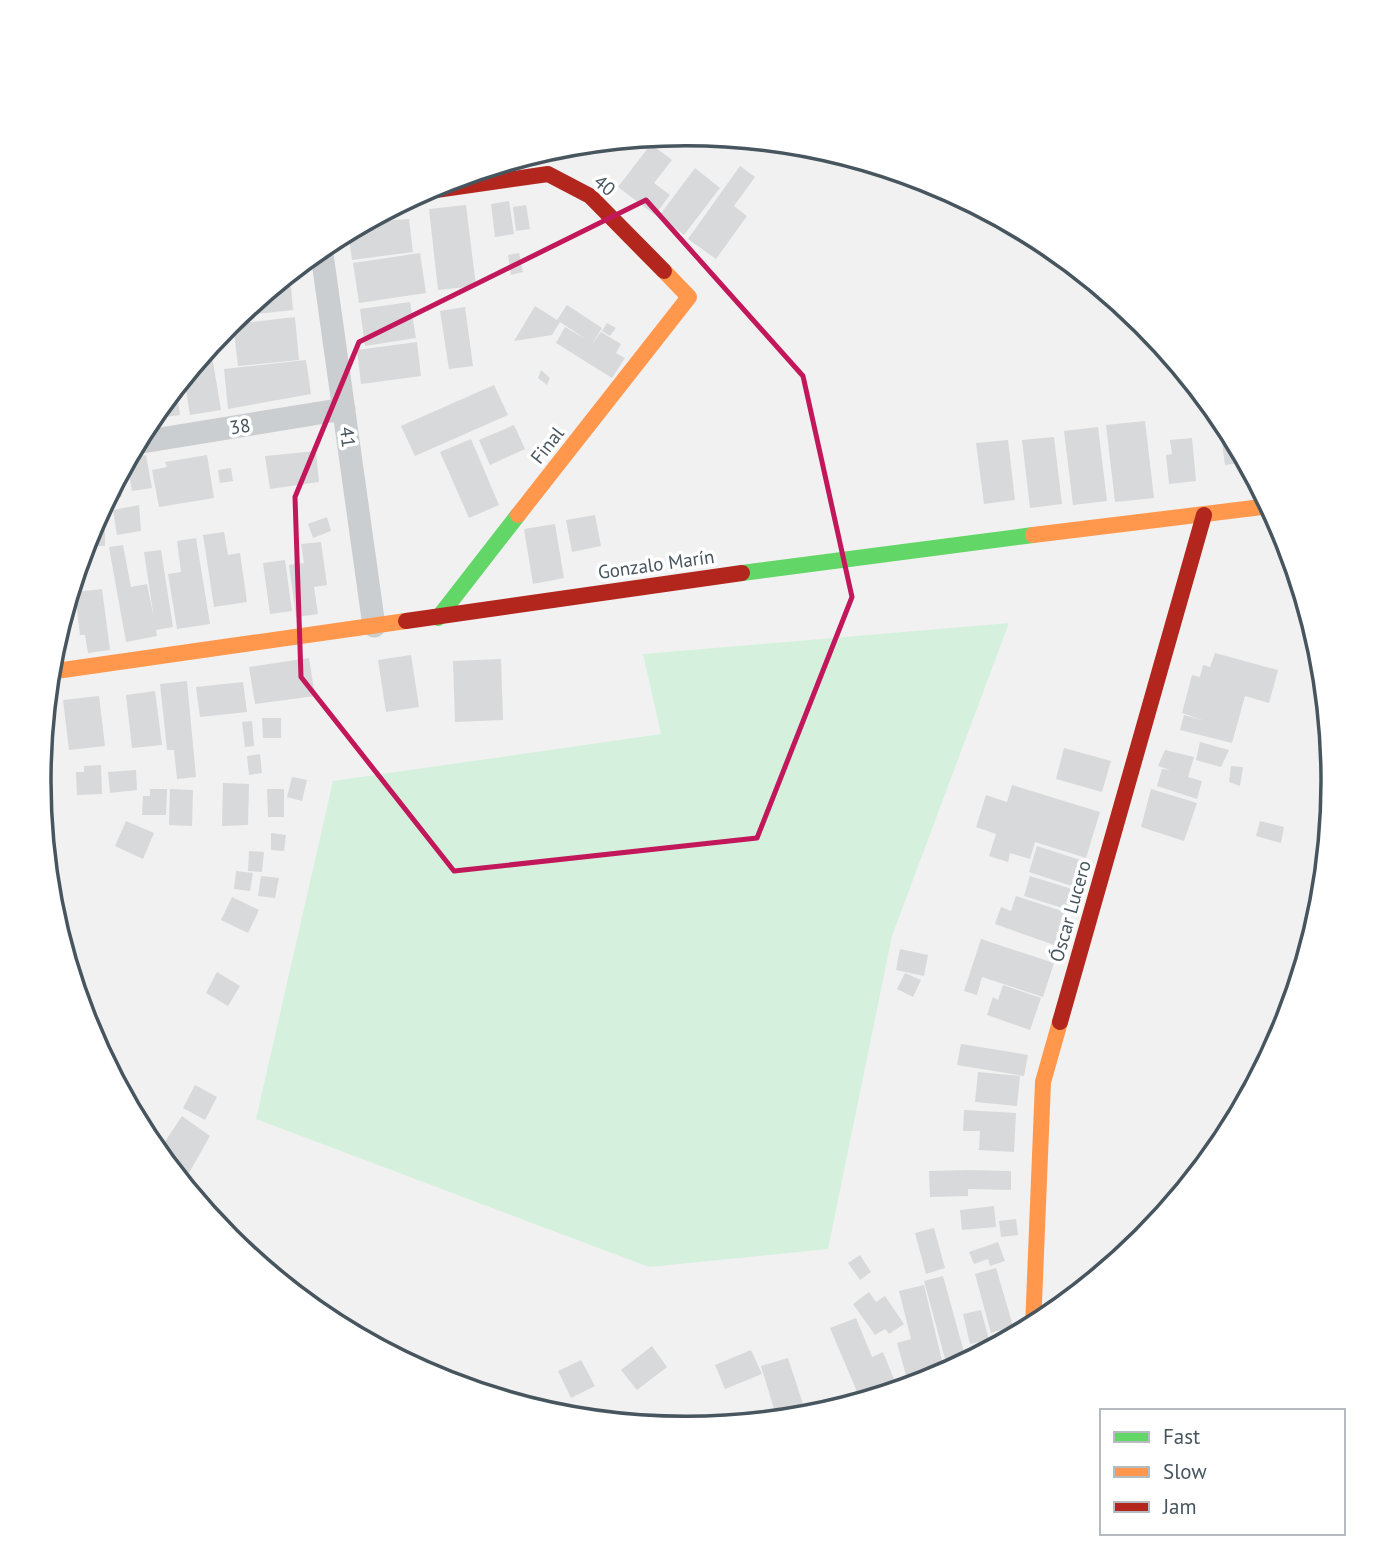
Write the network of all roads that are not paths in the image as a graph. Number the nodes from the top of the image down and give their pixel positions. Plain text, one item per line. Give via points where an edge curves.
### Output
1 (464, 186) edge
2 (323, 260) edge
3 (690, 298) joint
4 (344, 409) junction
5 (150, 441) edge
6 (1260, 507) edge
7 (1204, 515) junction
8 (438, 618) junction
9 (374, 626) junction
10 (61, 670) edge
11 (1034, 1314) edge

1 - 3 street, 40 via 548,174 590,196
2 - 4 street, 41
3 - 8 street, Final
4 - 5 street, 38
4 - 9 street, 41
6 - 7 street, Gonzalo Marín
7 - 8 street, Gonzalo Marín via 844,558
7 - 11 street, Óscar Lucero via 1043,1083
8 - 9 street, Gonzalo Marín
9 - 10 street, Gonzalo Marín

